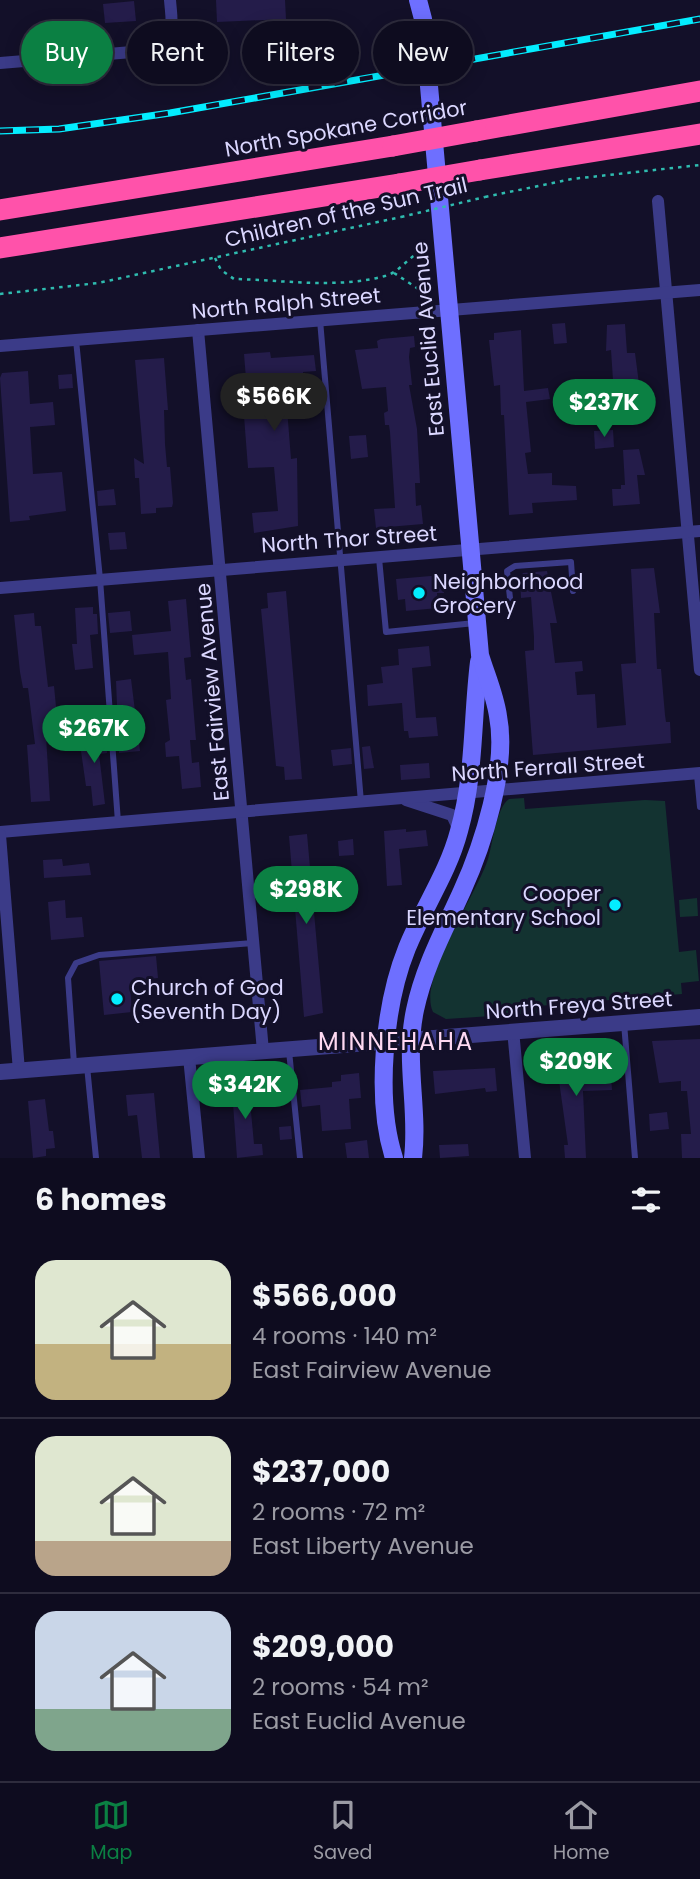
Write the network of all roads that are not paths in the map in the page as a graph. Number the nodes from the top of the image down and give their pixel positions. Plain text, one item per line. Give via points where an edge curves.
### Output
1 (170, 0) edge
2 (418, 0) edge
3 (426, 0) edge
4 (423, 19) junction
5 (0, 63) edge
6 (700, 91) edge
7 (700, 134) edge
8 (658, 201) dead end
9 (0, 210) edge
10 (0, 248) edge
11 (700, 290) edge
12 (667, 292) junction
13 (447, 309) junction
14 (320, 320) junction
15 (198, 330) junction
16 (76, 340) junction
17 (0, 346) edge
18 (694, 532) edge
19 (513, 546) junction
20 (471, 550) junction
21 (379, 557) junction
22 (340, 559) junction
23 (515, 566) junction
24 (220, 568) junction
25 (100, 579) junction
26 (0, 588) edge
27 (573, 591) dead end
28 (510, 598) dead end
29 (477, 623) junction
30 (480, 655) junction
31 (700, 670) edge
32 (699, 774) edge
33 (493, 790) junction
34 (469, 792) junction
35 (399, 798) junction
36 (361, 802) junction
37 (700, 807) edge
38 (243, 813) junction
39 (118, 824) junction
40 (459, 831) junction
41 (0, 834) edge
42 (254, 943) junction
43 (700, 1017) edge
44 (623, 1021) junction
45 (513, 1030) junction
46 (410, 1039) junction
47 (386, 1041) junction
48 (289, 1049) junction
49 (263, 1051) junction
50 (190, 1057) junction
51 (80, 1066) junction
52 (19, 1071) junction
53 (0, 1072) edge
54 (96, 1158) edge
55 (199, 1158) edge
56 (300, 1158) edge
57 (394, 1158) edge
58 (413, 1158) edge
59 (525, 1158) edge
60 (635, 1158) edge

1 - 5 street via 173,27 156,50
2 - 4 main road, East Euclid Avenue
3 - 4 main road, East Euclid Avenue
4 - 13 main road, East Euclid Avenue
6 - 9 highway, North Spokane Corridor, bridge
7 - 10 highway, bridge
8 - 12 street
11 - 12 street, North Ralph Street
12 - 13 street, North Ralph Street
12 - 18 street
13 - 14 street, North Ralph Street
13 - 20 main road, East Euclid Avenue
14 - 15 street, North Ralph Street
14 - 22 lane
15 - 16 street, North Ralph Street
15 - 24 street, East Fairview Avenue
16 - 17 street, North Ralph Street
16 - 25 lane
18 - 19 street, North Thor Street
18 - 31 street
19 - 20 street, North Thor Street
19 - 23 lane
20 - 21 street, North Thor Street
20 - 29 main road, East Euclid Avenue
21 - 22 street, North Thor Street
21 - 29 lane via 386,632
22 - 24 street, North Thor Street
22 - 36 lane
23 - 27 lane via 570,562
23 - 28 lane via 508,570
24 - 25 street, North Thor Street
24 - 38 street, East Fairview Avenue
25 - 26 street, North Thor Street
25 - 39 lane
29 - 30 main road, East Euclid Avenue
30 - 33 main road, East Euclid Avenue via 499,716
30 - 34 main road, East Euclid Avenue
32 - 33 street, North Ferrall Street
32 - 37 lane
33 - 34 street, North Ferrall Street
33 - 46 main road, East Euclid Avenue via 474,862 422,982
34 - 35 street, North Ferrall Street
34 - 40 main road, East Euclid Avenue
35 - 36 street, North Ferrall Street
35 - 40 street, North Ferrall Street via 452,815
36 - 38 street, North Ferrall Street
38 - 39 street, North Ferrall Street
38 - 42 street, East Fairview Avenue
39 - 41 street, North Ferrall Street
40 - 47 main road, East Euclid Avenue via 407,949
41 - 52 street
42 - 49 street, East Fairview Avenue
42 - 51 lane via 99,955 76,963 68,978
43 - 44 street, North Freya Street
44 - 45 street, North Freya Street
44 - 60 lane
45 - 46 street, North Freya Street
45 - 59 street
46 - 47 street, North Freya Street
46 - 58 main road, East Euclid Avenue
47 - 48 street, North Freya Street
47 - 57 main road, East Euclid Avenue via 385,1081
48 - 49 street, North Freya Street
48 - 56 lane
49 - 50 street, North Freya Street
50 - 51 street, North Freya Street
50 - 55 street
51 - 52 street, North Freya Street
51 - 54 lane
52 - 53 street, North Freya Street

